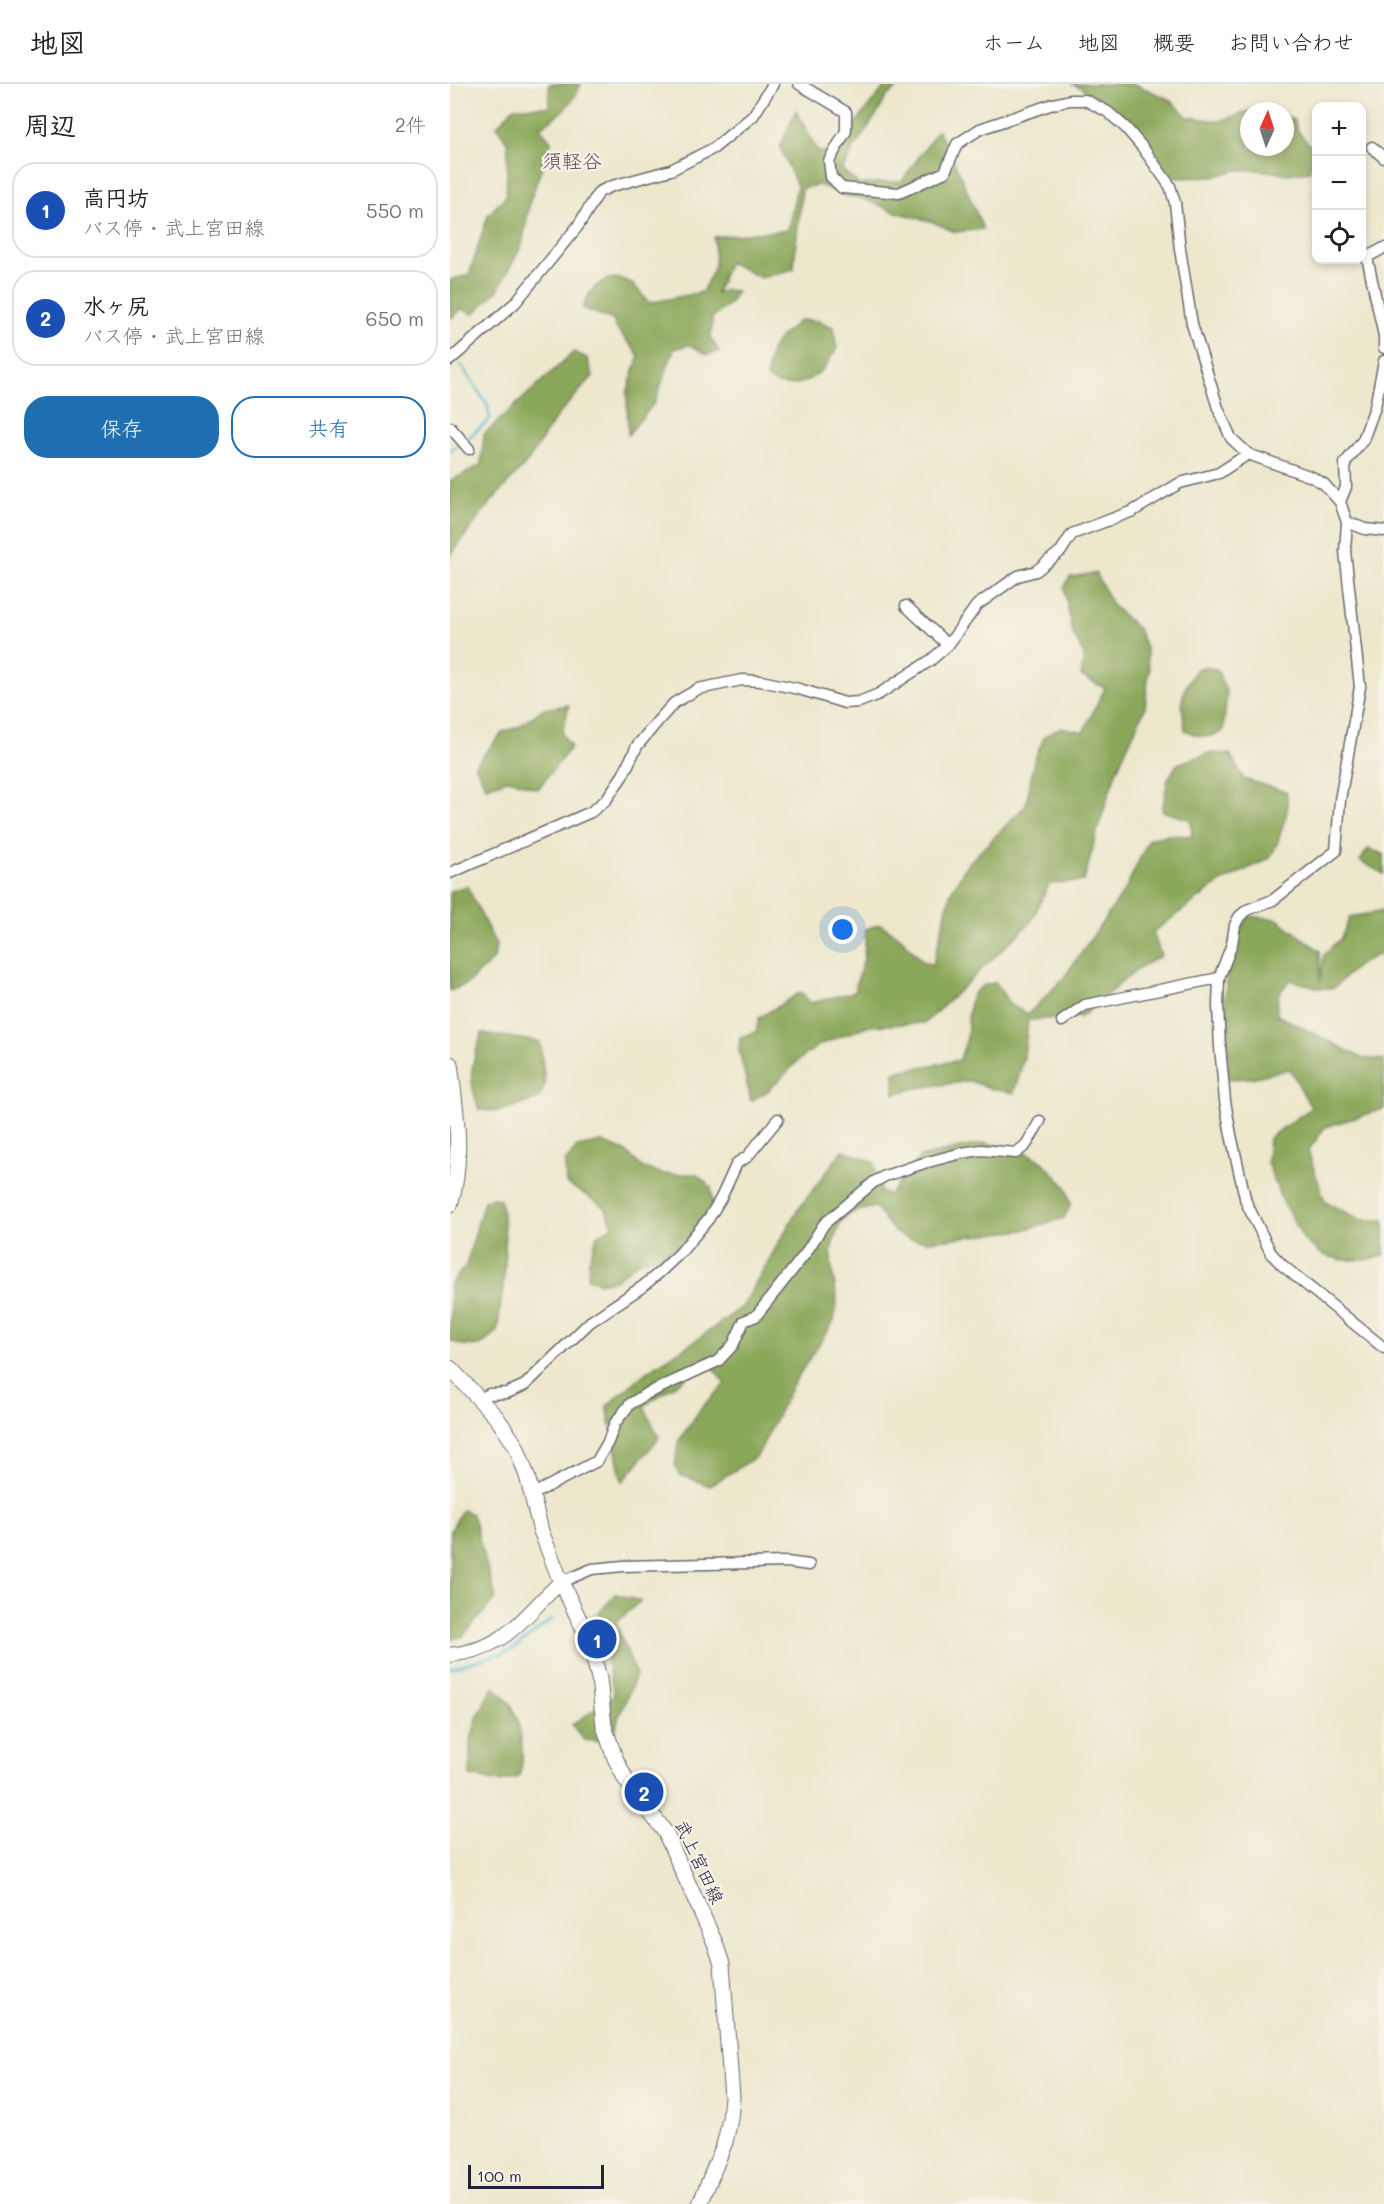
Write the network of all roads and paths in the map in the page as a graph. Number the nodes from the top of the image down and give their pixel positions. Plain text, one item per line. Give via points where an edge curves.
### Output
1 (773, 84) edge
2 (799, 84) edge
3 (1372, 147) dead end
4 (1384, 158) edge
5 (1384, 248) edge
6 (1384, 348) edge
7 (450, 360) edge
8 (1384, 361) edge
9 (450, 427) edge
10 (469, 449) dead end
11 (1248, 454) junction
12 (1340, 502) junction
13 (1347, 522) junction
14 (1384, 531) edge
15 (906, 606) dead end
16 (948, 645) junction
17 (450, 873) edge
18 (1219, 978) junction
19 (1062, 1022) dead end
20 (450, 1064) edge
21 (450, 1069) edge
22 (778, 1119) dead end
23 (1040, 1121) dead end
24 (450, 1205) edge
25 (1384, 1348) edge
26 (450, 1368) edge
27 (479, 1400) junction
28 (531, 1495) junction
29 (809, 1565) dead end
30 (561, 1582) junction
31 (450, 1655) edge
32 (700, 2204) edge

1 - 7 street via 753,116 714,148 671,170 599,192 578,226 515,303
2 - 11 street via 846,112 846,131 829,161 831,177 842,188 899,193 945,172 957,144 980,129 1053,104 1085,100 1108,112 1143,148 1170,186 1192,324 1218,408 1231,438
3 - 4 street
5 - 6 street via 1367,258
8 - 12 street via 1375,407 1363,440 1346,463 1346,487
9 - 10 street
11 - 12 street via 1312,477
11 - 16 street via 1219,473 1180,483 1133,511 1072,534 1061,550 1036,571 1018,576 977,605
12 - 13 street
13 - 14 street
13 - 18 street via 1345,551 1360,687 1340,800 1336,851 1273,900 1239,917
15 - 16 street
16 - 17 street via 917,671 858,702 844,703 762,681 742,680 698,689 674,703 657,722 606,800 591,812
18 - 19 street via 1086,1005
18 - 25 street via 1224,1101 1246,1202 1271,1253 1282,1265
20 - 21 main road
21 - 24 main road via 458,1168
22 - 27 street via 747,1157 737,1163 709,1218 660,1272 590,1322 525,1385
23 - 28 street via 1026,1145 1016,1153 981,1149 872,1183 824,1224 756,1316 744,1321 733,1345 718,1361 635,1400 615,1423 597,1461
26 - 27 main road, 武上宮田線
27 - 28 main road, 武上宮田線 via 504,1426 516,1446
28 - 30 main road, 武上宮田線
29 - 30 street via 787,1562 623,1566 592,1569
30 - 31 street via 497,1642
30 - 32 main road, 武上宮田線 via 593,1650 604,1726 615,1758 626,1780 665,1832 722,1964 732,2097 730,2120

